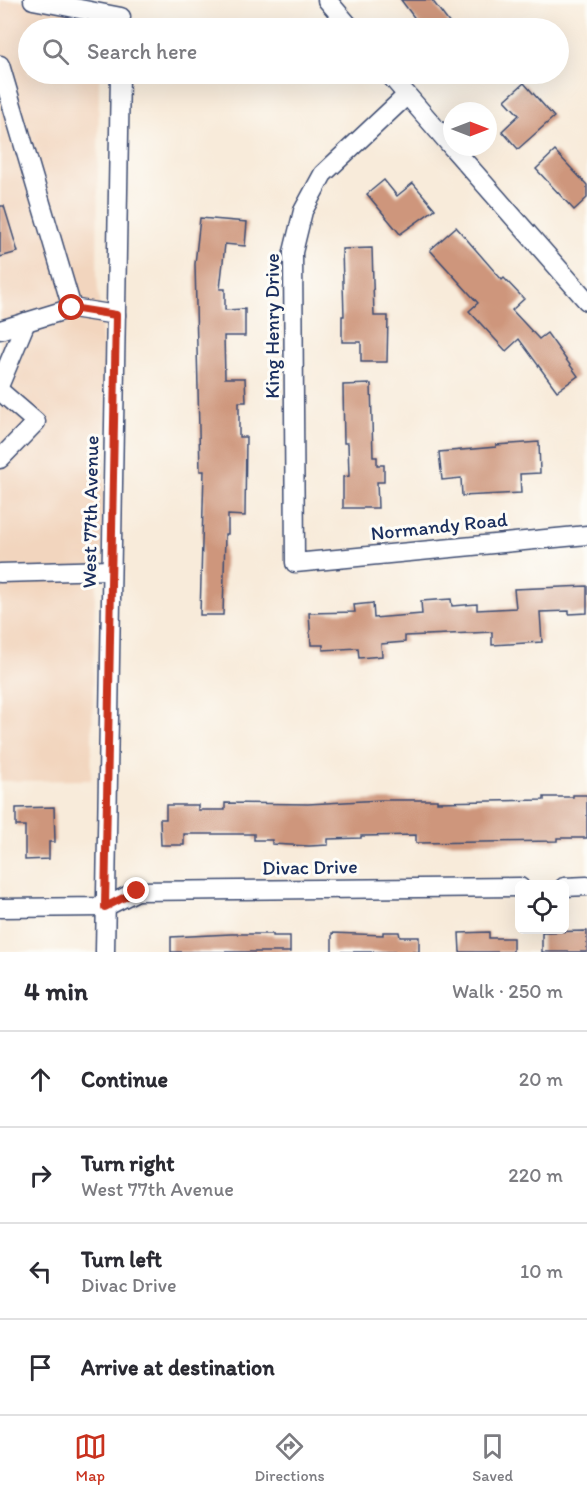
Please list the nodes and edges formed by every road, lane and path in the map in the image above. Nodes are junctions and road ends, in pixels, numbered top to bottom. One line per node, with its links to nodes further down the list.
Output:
1 (33, 0): 3 (street)
2 (327, 0): 4 (street)
3 (121, 15)
4 (342, 18)
5 (0, 65): 12 (street)
6 (120, 84): 13 (street, West 77th Avenue)
7 (398, 84): 8 (street)
8 (407, 95): 9 (street); 20 (street, King Henry Drive)
9 (443, 137)
10 (460, 156): 11 (street)
11 (587, 301)
12 (72, 308): 13 (street); 14 (street)
13 (116, 315): 21 (street, West 77th Avenue)
14 (26, 322): 15 (street); 16 (street)
15 (0, 330)
16 (0, 384)
17 (0, 391): 18 (street)
18 (0, 459)
19 (587, 534): 20 (street, Normandy Road)
20 (295, 563)
21 (111, 570): 22 (street); 26 (street, West 77th Avenue)
22 (0, 573)
23 (587, 886): 25 (street)
24 (515, 887): 26 (street, Divac Drive)
25 (569, 887)
26 (105, 907): 27 (street); 28 (street, West 77th Avenue)
27 (0, 908)
28 (105, 952)

